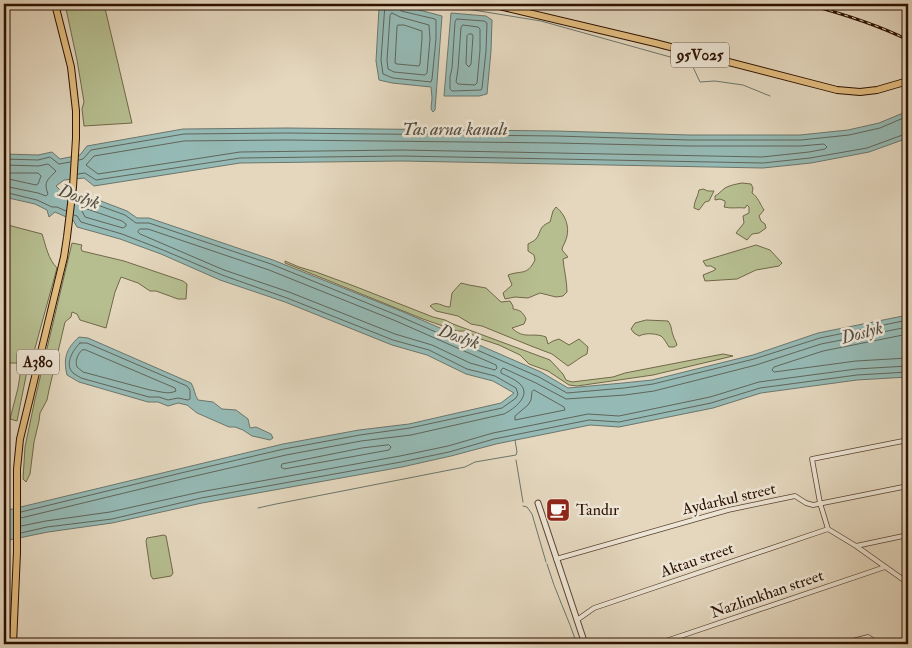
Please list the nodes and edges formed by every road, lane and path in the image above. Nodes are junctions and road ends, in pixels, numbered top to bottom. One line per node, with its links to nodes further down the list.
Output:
1 (55, 4): 15 (main road, A380)
2 (491, 4): 3 (main road, 95V025)
3 (908, 81)
4 (908, 440): 7 (street)
5 (908, 486): 7 (street, Aydarkul street)
6 (538, 503): 11 (street)
7 (820, 504): 8 (street); 11 (street, Aydarkul street)
8 (828, 529): 10 (street); 14 (street, Aktau street)
9 (908, 536): 10 (street)
10 (856, 546): 12 (street)
11 (556, 559): 14 (street)
12 (885, 567): 13 (street); 17 (street, Nazlimkhan street)
13 (908, 583)
14 (577, 620): 16 (street)
15 (13, 644)
16 (585, 644)
17 (657, 644)
18 (841, 644): 19 (street)
19 (879, 644)

